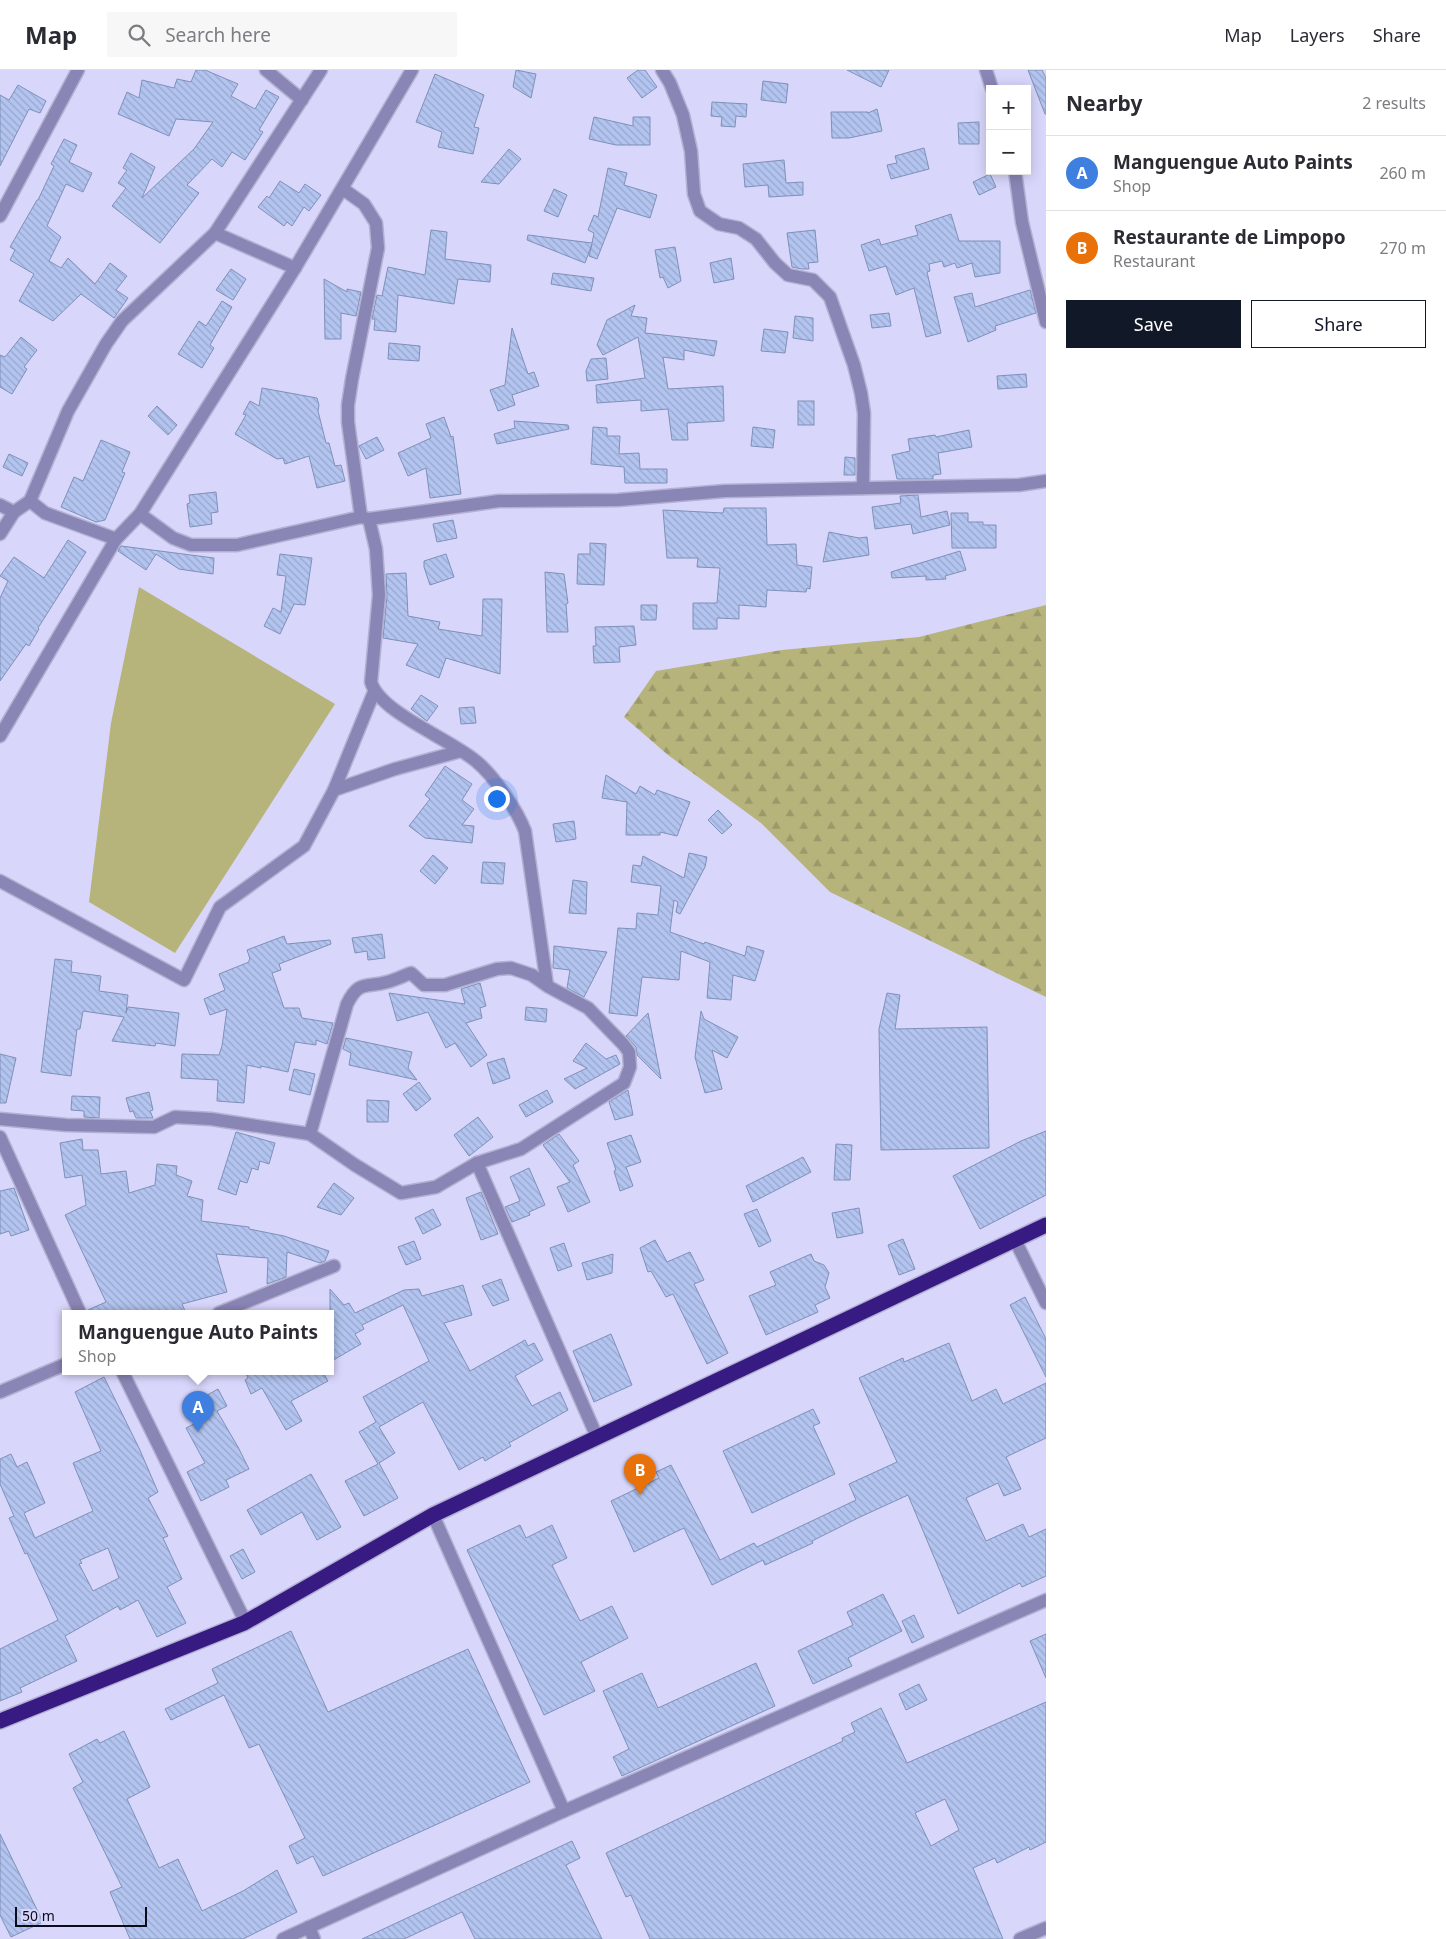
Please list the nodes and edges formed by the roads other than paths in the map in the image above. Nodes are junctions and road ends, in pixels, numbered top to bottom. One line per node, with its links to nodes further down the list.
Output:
1 (78, 70): 11 (street)
2 (266, 70): 8 (street)
3 (321, 70): 8 (street)
4 (412, 70): 10 (street)
5 (662, 70): 16 (street)
6 (986, 70): 7 (street)
7 (991, 85)
8 (302, 100): 12 (street)
9 (1016, 175): 14 (street)
10 (343, 189): 13 (street); 21 (street)
11 (0, 216)
12 (215, 233): 13 (street); 17 (street)
13 (295, 268): 20 (street)
14 (1046, 322)
15 (1046, 480): 16 (street)
16 (863, 488): 21 (street)
17 (30, 501): 19 (street); 23 (street)
18 (0, 506): 19 (street)
19 (14, 512): 22 (street)
20 (140, 514): 21 (street); 23 (street)
21 (365, 518): 24 (street)
22 (0, 534)
23 (116, 539): 25 (street)
24 (374, 692): 26 (street); 27 (street)
25 (0, 736)
26 (461, 751): 27 (street); 29 (street)
27 (334, 790): 28 (street)
28 (0, 880)
29 (547, 985): 31 (street); 33 (street)
30 (0, 1119): 31 (street)
31 (310, 1134): 33 (street)
32 (0, 1137): 38 (street)
33 (477, 1163): 43 (street)
34 (1046, 1225): 35 (highway)
35 (1015, 1240): 37 (street); 43 (highway)
36 (334, 1266): 39 (street)
37 (1046, 1303)
38 (79, 1310)
39 (226, 1310)
40 (62, 1366): 42 (street)
41 (124, 1375): 46 (street)
42 (0, 1392)
43 (597, 1437): 44 (highway)
44 (433, 1515): 46 (highway); 48 (street)
45 (1046, 1600): 48 (street)
46 (244, 1623): 47 (highway)
47 (0, 1721)
48 (564, 1811): 50 (street)
49 (1046, 1928): 52 (street)
50 (311, 1933): 51 (street)
51 (283, 1939)
52 (1020, 1939)

